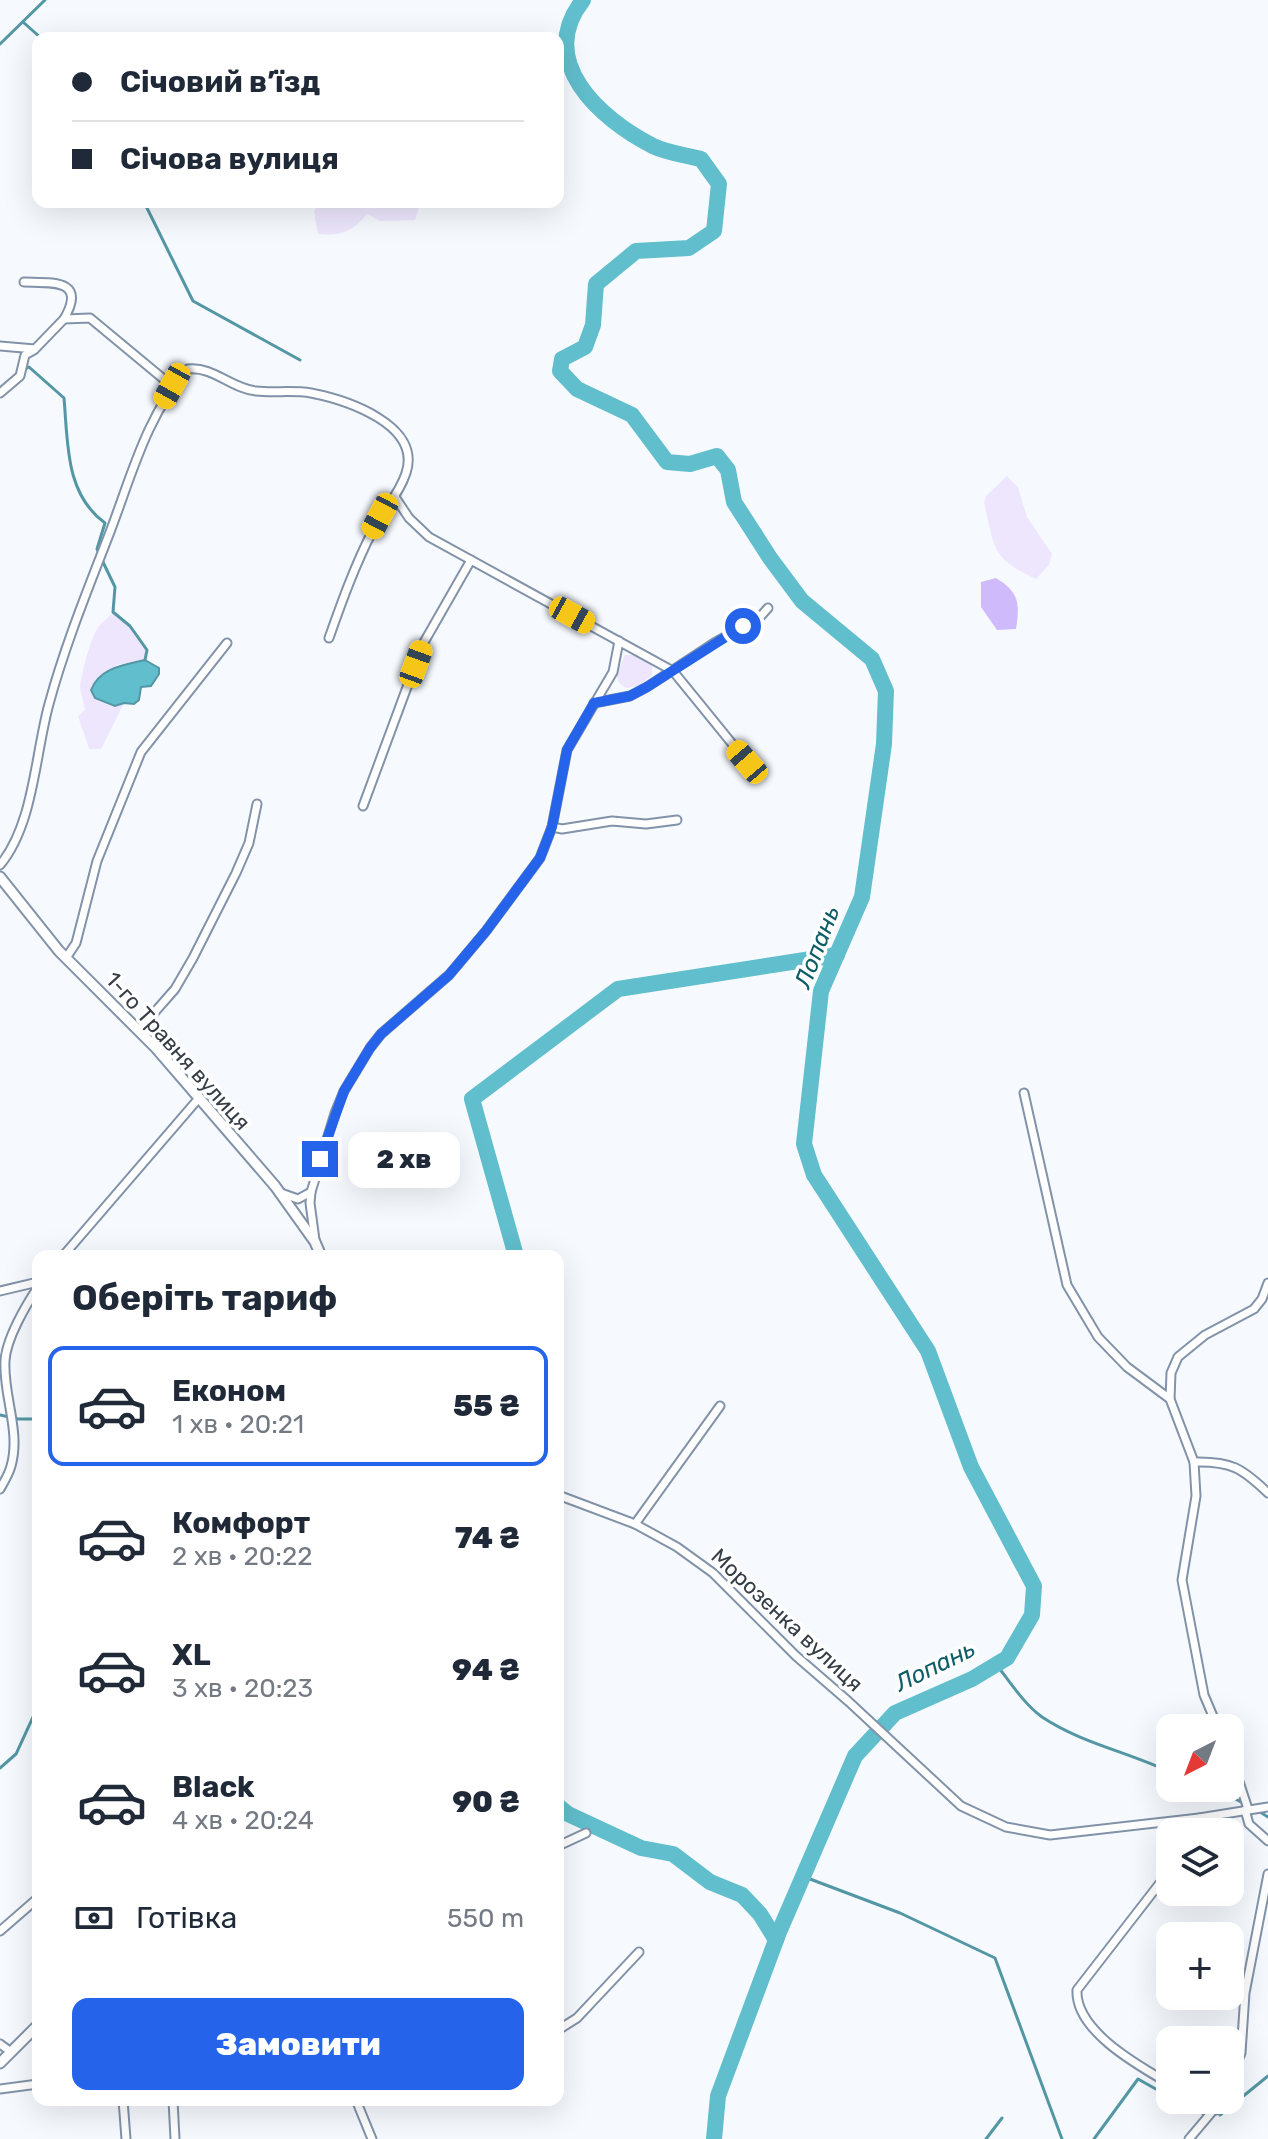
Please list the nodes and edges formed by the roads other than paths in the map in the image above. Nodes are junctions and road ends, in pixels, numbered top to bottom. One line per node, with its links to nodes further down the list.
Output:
1 (24, 282): 2 (street)
2 (64, 319): 4 (street); 5 (street)
3 (0, 346): 4 (street)
4 (35, 349): 6 (street)
5 (172, 386): 7 (street); 20 (street)
6 (0, 393)
7 (395, 497): 8 (street); 10 (street)
8 (471, 560): 11 (street); 17 (street)
9 (768, 608): 13 (street)
10 (329, 638)
11 (619, 641): 13 (street); 14 (street)
12 (227, 643): 22 (street)
13 (673, 671): 14 (street); 15 (street)
14 (594, 703): 19 (street)
15 (747, 762)
16 (257, 804): 23 (street)
17 (363, 806)
18 (677, 820): 19 (street)
19 (552, 827): 27 (street)
20 (0, 865)
21 (0, 877): 22 (street, 1-го Травня вулиця)
22 (66, 958): 23 (street, 1-го Травня вулиця)
23 (139, 1030): 25 (street, 1-го Травня вулиця)
24 (1024, 1093): 35 (street)
25 (199, 1098): 26 (street, 1-го Травня вулиця); 29 (street)
26 (278, 1191): 27 (street); 28 (street, 1-го Травня вулиця)
27 (311, 1192): 28 (street)
28 (315, 1242): 30 (street, 1-го Травня вулиця)
29 (68, 1250)
30 (318, 1250)
31 (1268, 1283): 35 (street)
32 (32, 1286): 33 (street)
33 (0, 1291)
34 (32, 1296): 38 (street)
35 (1170, 1399): 37 (street)
36 (720, 1406): 41 (street)
37 (1194, 1462): 39 (street); 42 (street)
38 (0, 1489)
39 (1268, 1493)
40 (564, 1497): 41 (street, Морозенка вулиця)
41 (635, 1524): 47 (street, Морозенка вулиця)
42 (1212, 1714)
43 (1244, 1802): 45 (street)
44 (1268, 1807): 45 (street, Морозенка вулиця)
45 (1246, 1810): 46 (street, Морозенка вулиця); 49 (street)
46 (1199, 1818)
47 (1156, 1823)
48 (586, 1833): 50 (street)
49 (1268, 1841)
50 (564, 1843)
51 (1268, 1874): 57 (street)
52 (1156, 1888): 62 (street)
53 (32, 1903): 54 (street)
54 (0, 1931)
55 (639, 1952): 56 (street)
56 (564, 2026)
57 (1243, 2026)
58 (32, 2031): 60 (street)
59 (0, 2044): 60 (street)
60 (11, 2052): 61 (street)
61 (0, 2063)
62 (1156, 2076)
63 (32, 2085): 64 (street)
64 (0, 2089)
65 (123, 2106): 69 (street)
66 (173, 2106): 70 (street)
67 (358, 2106): 71 (street)
68 (1212, 2114): 72 (street)
69 (126, 2139)
70 (175, 2139)
71 (372, 2139)
72 (1189, 2139)

